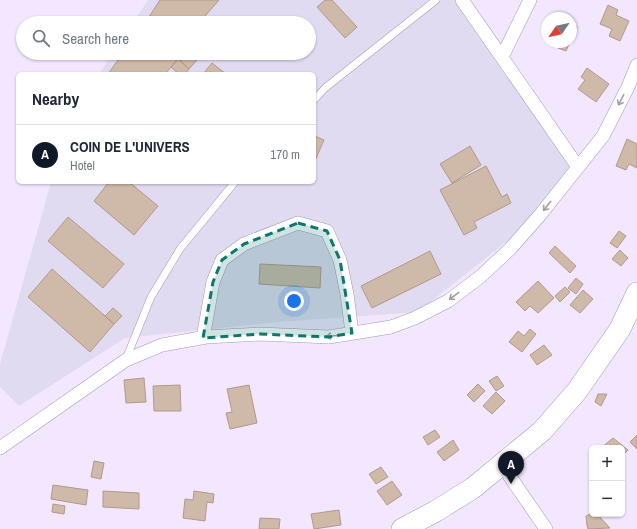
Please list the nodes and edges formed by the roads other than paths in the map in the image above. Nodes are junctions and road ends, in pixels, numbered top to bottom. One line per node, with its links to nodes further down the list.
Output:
1 (436, 0): 6 (lane)
2 (462, 0): 4 (street)
3 (530, 0): 4 (street)
4 (502, 57): 7 (street)
5 (637, 65): 7 (street, one-way to 7)
6 (316, 98)
7 (578, 166): 10 (street, one-way to 10)
8 (233, 184): 12 (lane)
9 (637, 293): 14 (main road)
10 (352, 333): 11 (street, one-way to 11); 11 (street)
11 (202, 338): 12 (street)
12 (126, 360): 13 (street)
13 (0, 448)
14 (502, 466): 15 (main road); 16 (street)
15 (402, 529)
16 (546, 529)

